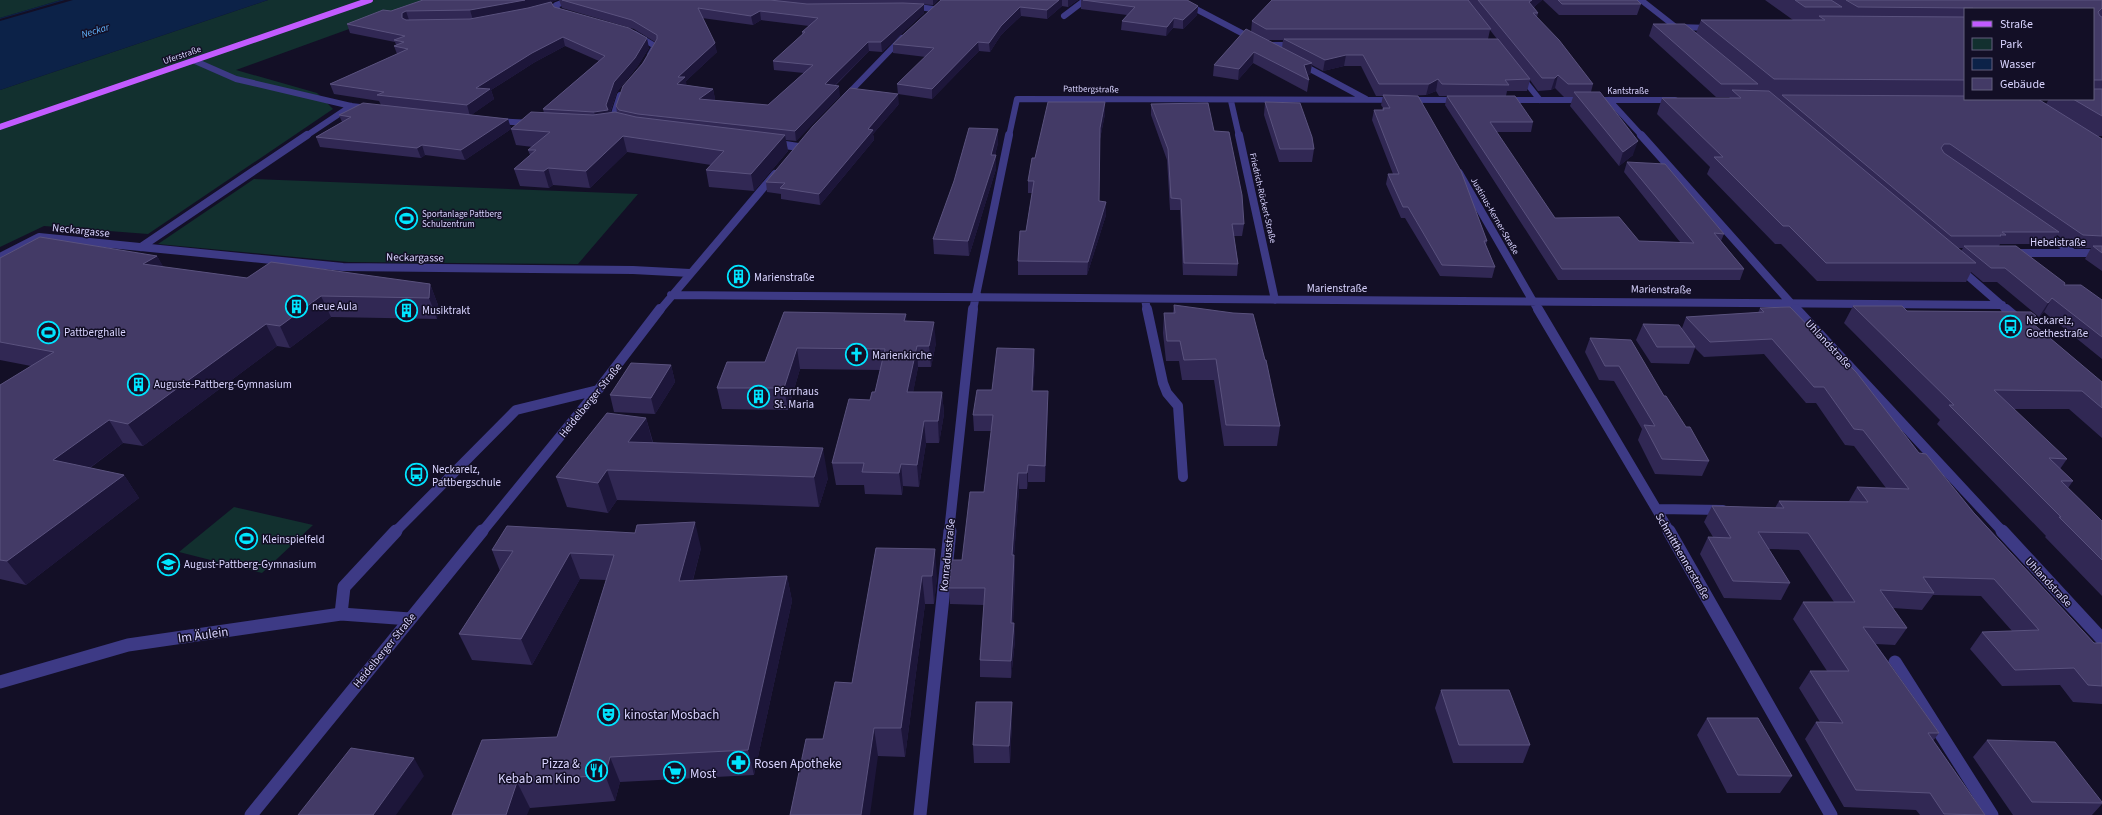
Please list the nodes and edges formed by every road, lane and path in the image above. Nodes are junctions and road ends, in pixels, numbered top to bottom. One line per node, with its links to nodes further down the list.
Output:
1 (370, 0): 38 (main road, Uferstraße)
2 (570, 0): 9 (street)
3 (1085, 0): 10 (street)
4 (1179, 0): 16 (street)
5 (1641, 0): 11 (street)
6 (360, 4): 20 (street)
7 (904, 6): 8 (street)
8 (933, 9)
9 (573, 16)
10 (1064, 16)
11 (1677, 28): 12 (street); 15 (street)
12 (1716, 28)
13 (626, 31): 21 (street)
14 (905, 35): 25 (street)
15 (1688, 37)
16 (1264, 45): 17 (street); 18 (street)
17 (1304, 45)
18 (1278, 52)
19 (1292, 60): 26 (street)
20 (195, 61): 23 (street); 33 (street)
21 (644, 64)
22 (1516, 70): 29 (street)
23 (147, 77)
24 (626, 88): 37 (street)
25 (842, 100)
26 (1367, 100): 27 (street); 32 (street, Pattbergstraße)
27 (1464, 100)
28 (1494, 100): 29 (street, Kantstraße)
29 (1540, 100): 30 (street, Kantstraße)
30 (1609, 100): 31 (street, Kantstraße); 56 (street, Uhlandstraße)
31 (1684, 100)
32 (1230, 101): 52 (street, Pattbergstraße); 54 (street, Friedrich-Rückert-Straße)
33 (351, 106): 34 (street); 44 (street)
34 (375, 108)
35 (489, 121): 36 (street)
36 (543, 124)
37 (619, 125)
38 (0, 127)
39 (762, 142): 40 (street)
40 (799, 147)
41 (1453, 162): 55 (street, Justinus-Kerner-Straße)
42 (779, 170): 50 (street, Heidelberger Straße)
43 (2034, 226): 45 (street)
44 (141, 247): 48 (street, Neckargasse); 50 (street, Neckargasse)
45 (2072, 252): 46 (street, Hebelstraße); 47 (street, Hebelstraße)
46 (2102, 252)
47 (2003, 253)
48 (0, 257)
49 (1955, 264): 57 (street)
50 (690, 273): 51 (street, Heidelberger Straße)
51 (671, 295): 52 (street, Marienstraße); 59 (street, Heidelberger Straße)
52 (974, 296): 53 (street, Marienstraße); 69 (street, Konradusstraße)
53 (1145, 299): 54 (street, Marienstraße); 60 (street)
54 (1275, 300): 55 (street, Marienstraße)
55 (1531, 300): 56 (street, Marienstraße); 61 (street, Schmitthennerstraße)
56 (1790, 302): 57 (street, Marienstraße); 65 (street, Uhlandstraße)
57 (2002, 305): 58 (street)
58 (2025, 325)
59 (598, 390): 63 (street); 64 (street, Heidelberger Straße)
60 (1183, 477)
61 (1657, 509): 62 (street); 70 (street, Schmitthennerstraße)
62 (1735, 510)
63 (341, 614): 64 (street, Im Äulein); 67 (street, Im Äulein)
64 (410, 619): 68 (street, Heidelberger Straße)
65 (2102, 639)
66 (1895, 662): 71 (street)
67 (0, 682)
68 (251, 815)
69 (920, 815)
70 (1831, 815)
71 (1992, 815)

